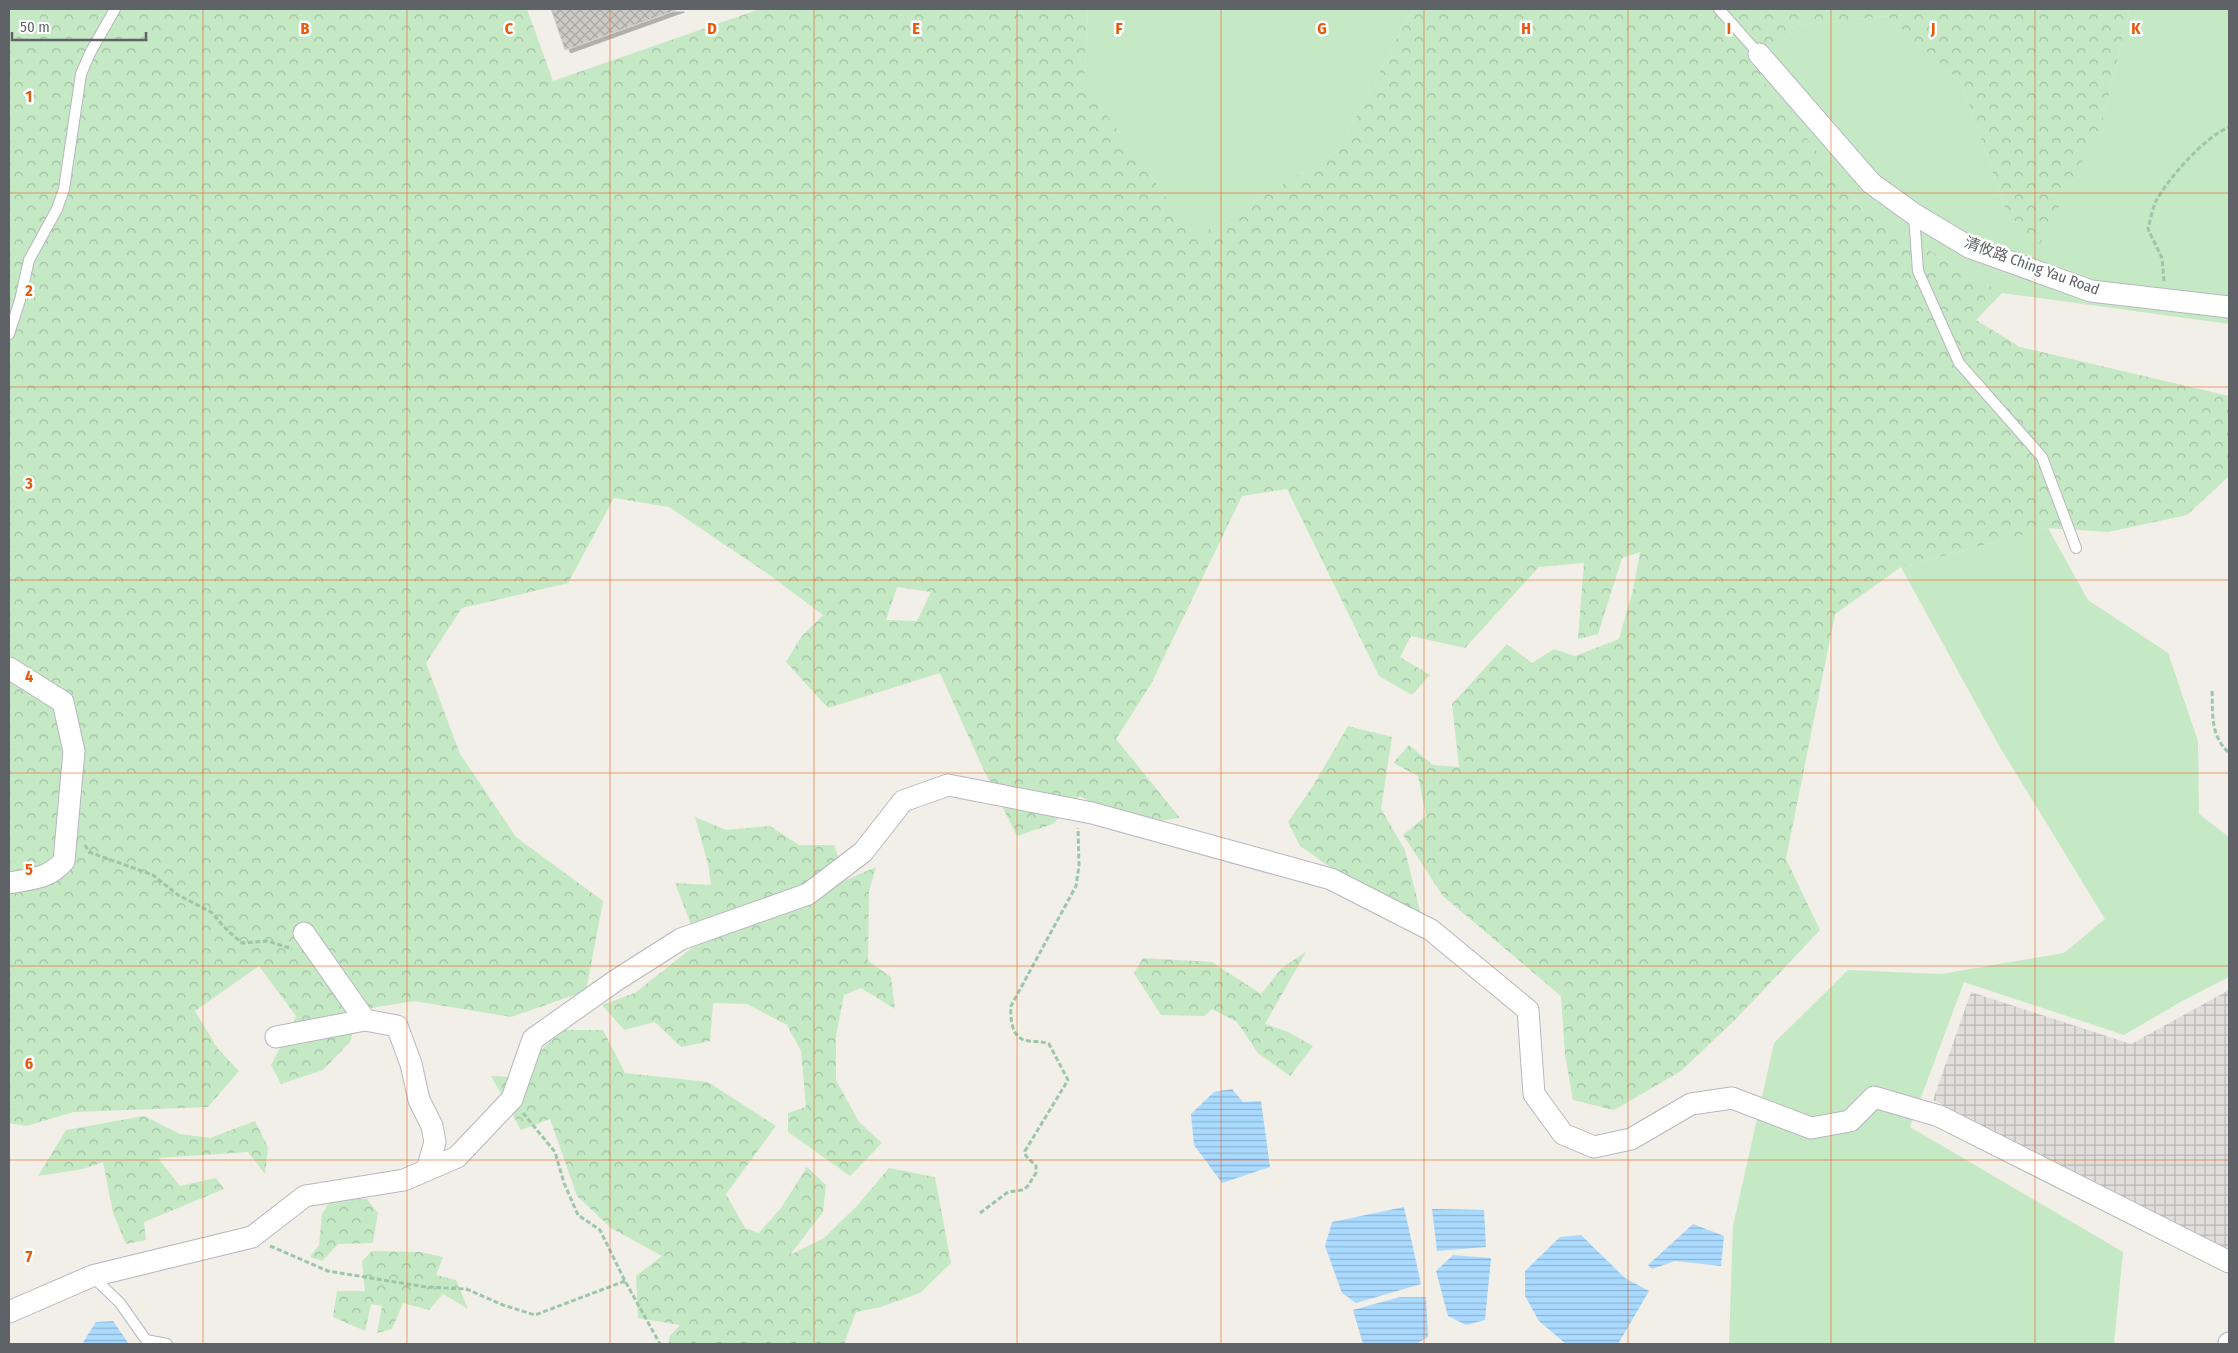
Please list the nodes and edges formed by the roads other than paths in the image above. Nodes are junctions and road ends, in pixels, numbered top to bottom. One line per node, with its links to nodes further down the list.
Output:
1 (115, 9): 6 (lane)
2 (1719, 9): 3 (lane)
3 (1759, 54): 4 (street, 清攸路 Ching Yau Road)
4 (1914, 214): 5 (street, 清攸路 Ching Yau Road); 7 (lane)
5 (2229, 307)
6 (9, 334)
7 (2076, 548)
8 (9, 668): 9 (street)
9 (9, 883)
10 (304, 933): 11 (street)
11 (365, 1020): 12 (street); 13 (street)
12 (276, 1037)
13 (426, 1170): 14 (street); 15 (street)
14 (2229, 1262)
15 (92, 1276): 16 (street); 17 (lane)
16 (9, 1312)
17 (167, 1344)

